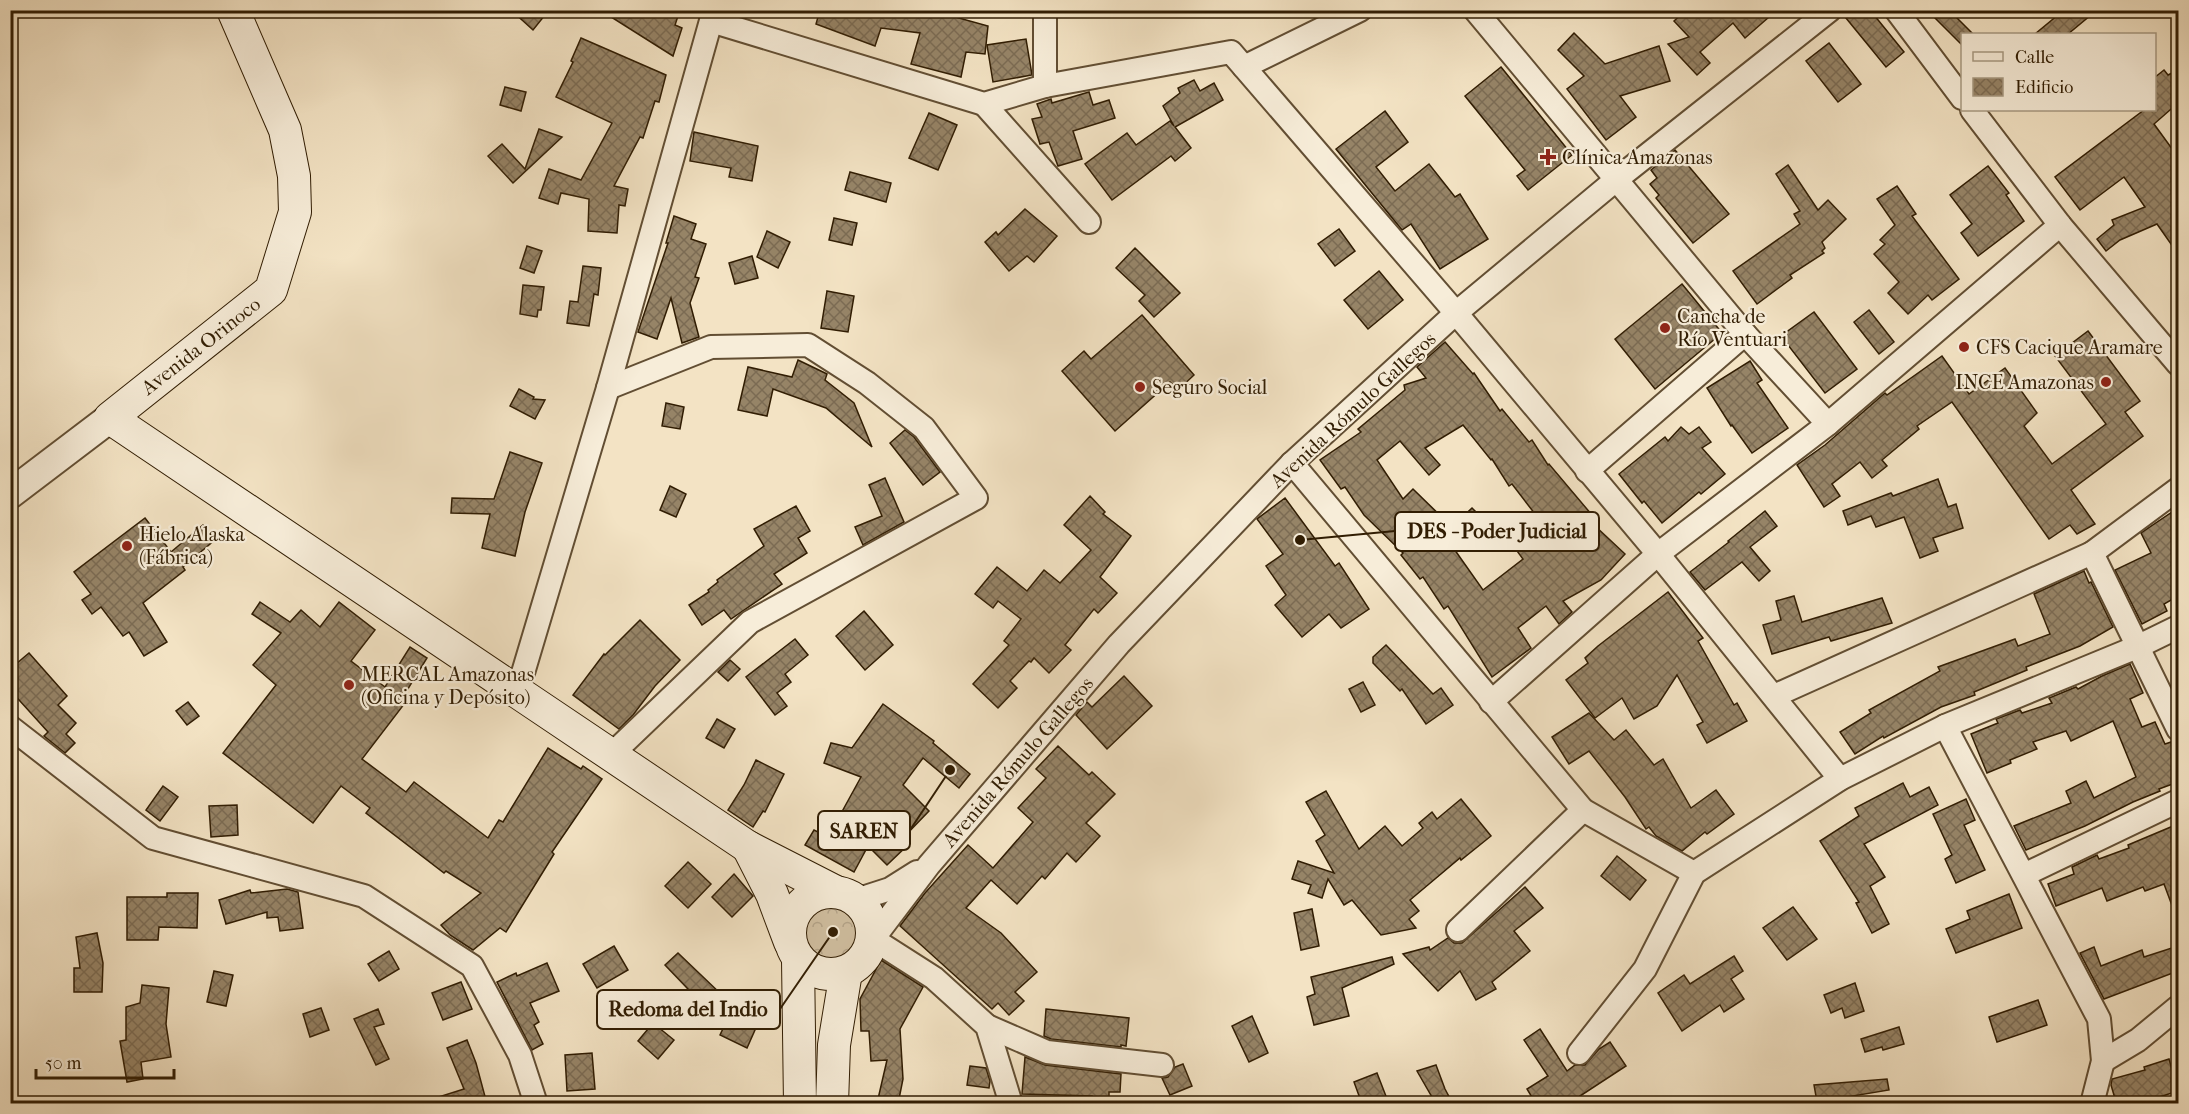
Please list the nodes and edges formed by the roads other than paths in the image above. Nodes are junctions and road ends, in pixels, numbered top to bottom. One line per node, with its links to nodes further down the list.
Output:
1 (233, 10): 20 (main road, Avenida Orinoco)
2 (1045, 10): 9 (street)
3 (1360, 10): 8 (street)
4 (1475, 10): 13 (street)
5 (1830, 10): 13 (street, Avenida Rómulo Gallegos)
6 (1896, 10): 10 (street)
7 (713, 16): 11 (street); 19 (street)
8 (1244, 67): 9 (street); 16 (street)
9 (1046, 86): 11 (street)
10 (1961, 97)
11 (984, 104): 14 (street)
12 (1973, 111): 15 (street)
13 (1617, 179): 16 (street, Avenida Rómulo Gallegos); 17 (street)
14 (1089, 222)
15 (2060, 225): 18 (street); 21 (street)
16 (1456, 313): 22 (street, Avenida Rómulo Gallegos); 23 (street)
17 (1745, 334): 21 (street); 23 (street)
18 (2178, 364)
19 (608, 388): 30 (street); 36 (street)
20 (110, 418): 25 (street, Avenida Orinoco); 30 (main road)
21 (1828, 424): 27 (street)
22 (1292, 463): 32 (street); 41 (street, Avenida Rómulo Gallegos)
23 (1587, 471): 27 (street)
24 (2178, 489): 26 (street)
25 (10, 494)
26 (2092, 553): 29 (street); 31 (street)
27 (1658, 554): 31 (street); 32 (street)
28 (2178, 627): 29 (street)
29 (2136, 647): 33 (street); 35 (street)
30 (517, 693): 36 (main road)
31 (1774, 696): 37 (street)
32 (1491, 702): 39 (street)
33 (1946, 726): 37 (street); 43 (street)
34 (10, 727): 54 (street)
35 (2178, 729)
36 (611, 755): 40 (main road)
37 (1840, 779): 42 (street)
38 (2178, 801): 43 (street)
39 (1582, 810): 42 (street); 45 (street)
40 (748, 847): 44 (main road); 47 (main road)
41 (929, 865): 44 (street, Avenida Rómulo Gallegos); 46 (street, Avenida Rómulo Gallegos)
42 (1694, 873): 51 (street)
43 (2024, 875): 52 (street)
44 (845, 896): 46 (main road); 47 (main road)
45 (1458, 930)
46 (873, 939): 48 (main road); 50 (street)
47 (795, 953): 48 (main road); 55 (main road)
48 (846, 972): 56 (main road)
49 (2178, 1007): 52 (street)
50 (987, 1026): 53 (street); 57 (street)
51 (1579, 1053)
52 (2103, 1061): 58 (street)
53 (1162, 1065)
54 (536, 1104)
55 (800, 1104)
56 (832, 1104)
57 (1011, 1104)
58 (2092, 1104)

